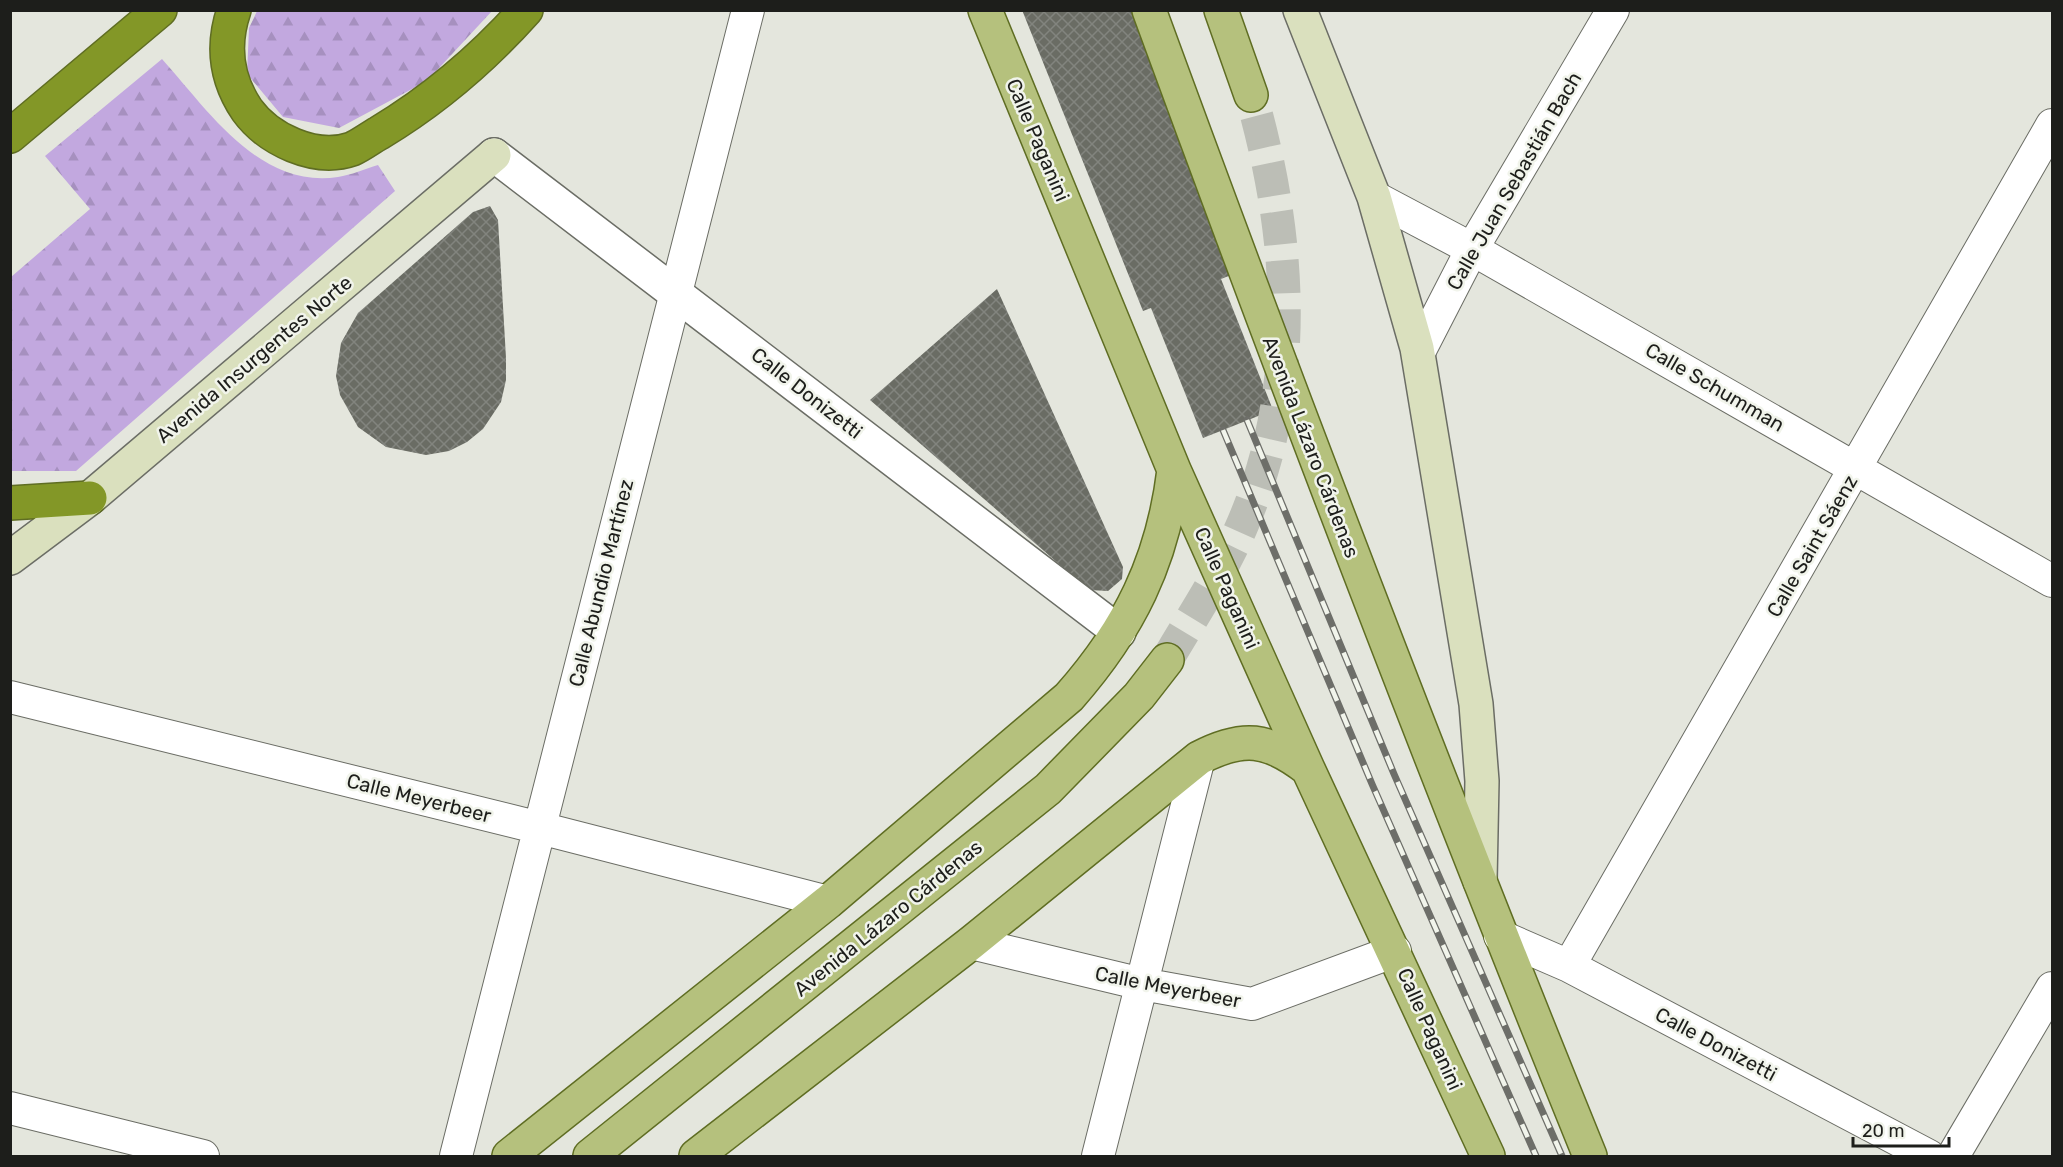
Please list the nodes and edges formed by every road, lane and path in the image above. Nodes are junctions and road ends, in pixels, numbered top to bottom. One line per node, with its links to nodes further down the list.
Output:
1 (160, 10): 12 (highway)
2 (234, 10): 3 (highway)
3 (526, 10)
4 (748, 10): 16 (street, Calle Abundio Martínez)
5 (985, 10): 19 (main road, Calle Paganini)
6 (1149, 10): 30 (main road, Avenida Lázaro Cárdenas)
7 (1221, 10): 10 (main road)
8 (1300, 10): 14 (main road)
9 (1613, 10): 15 (street, Calle Juan Sebastián Bach)
10 (1251, 95)
11 (2052, 125): 18 (street, Calle Saint Sáenz)
12 (10, 136)
13 (494, 155): 16 (street, Calle Donizetti); 20 (main road, Avenida Insurgentes Norte)
14 (1374, 197): 15 (street, Calle Schumman); 17 (main road)
15 (1472, 249): 17 (street, Calle Juan Sebastián Bach); 18 (street, Calle Schumman)
16 (675, 291): 24 (street, Calle Donizetti); 29 (street, Calle Abundio Martínez)
17 (1418, 354): 30 (main road)
18 (1857, 467): 23 (street, Calle Schumman); 35 (street, Calle Saint Sáenz)
19 (1174, 470): 24 (main road); 28 (main road, Calle Paganini)
20 (90, 498): 21 (highway); 22 (main road, Avenida Insurgentes Norte)
21 (10, 503)
22 (10, 558)
23 (2052, 581)
24 (1119, 632): 31 (main road)
25 (1167, 660): 42 (main road, Avenida Lázaro Cárdenas)
26 (10, 697): 29 (street, Calle Meyerbeer)
27 (1199, 758): 28 (main road); 33 (main road); 36 (street)
28 (1308, 769): 34 (main road, Calle Paganini)
29 (540, 828): 31 (street, Calle Meyerbeer); 40 (street, Calle Abundio Martínez)
30 (1480, 881): 32 (main road)
31 (828, 902): 41 (main road)
32 (1500, 936): 35 (street, Calle Donizetti); 46 (main road)
33 (971, 943): 36 (street, Calle Meyerbeer); 43 (main road)
34 (1395, 951): 36 (street, Calle Meyerbeer); 45 (main road, Calle Paganini)
35 (1569, 966): 47 (street, Calle Donizetti)
36 (1142, 984): 44 (street)
37 (2052, 988): 48 (street)
38 (10, 1108): 39 (street)
39 (203, 1156)
40 (456, 1156)
41 (509, 1156)
42 (590, 1156)
43 (696, 1156)
44 (1098, 1156)
45 (1488, 1156)
46 (1590, 1156)
47 (1929, 1156)
48 (1953, 1156)

